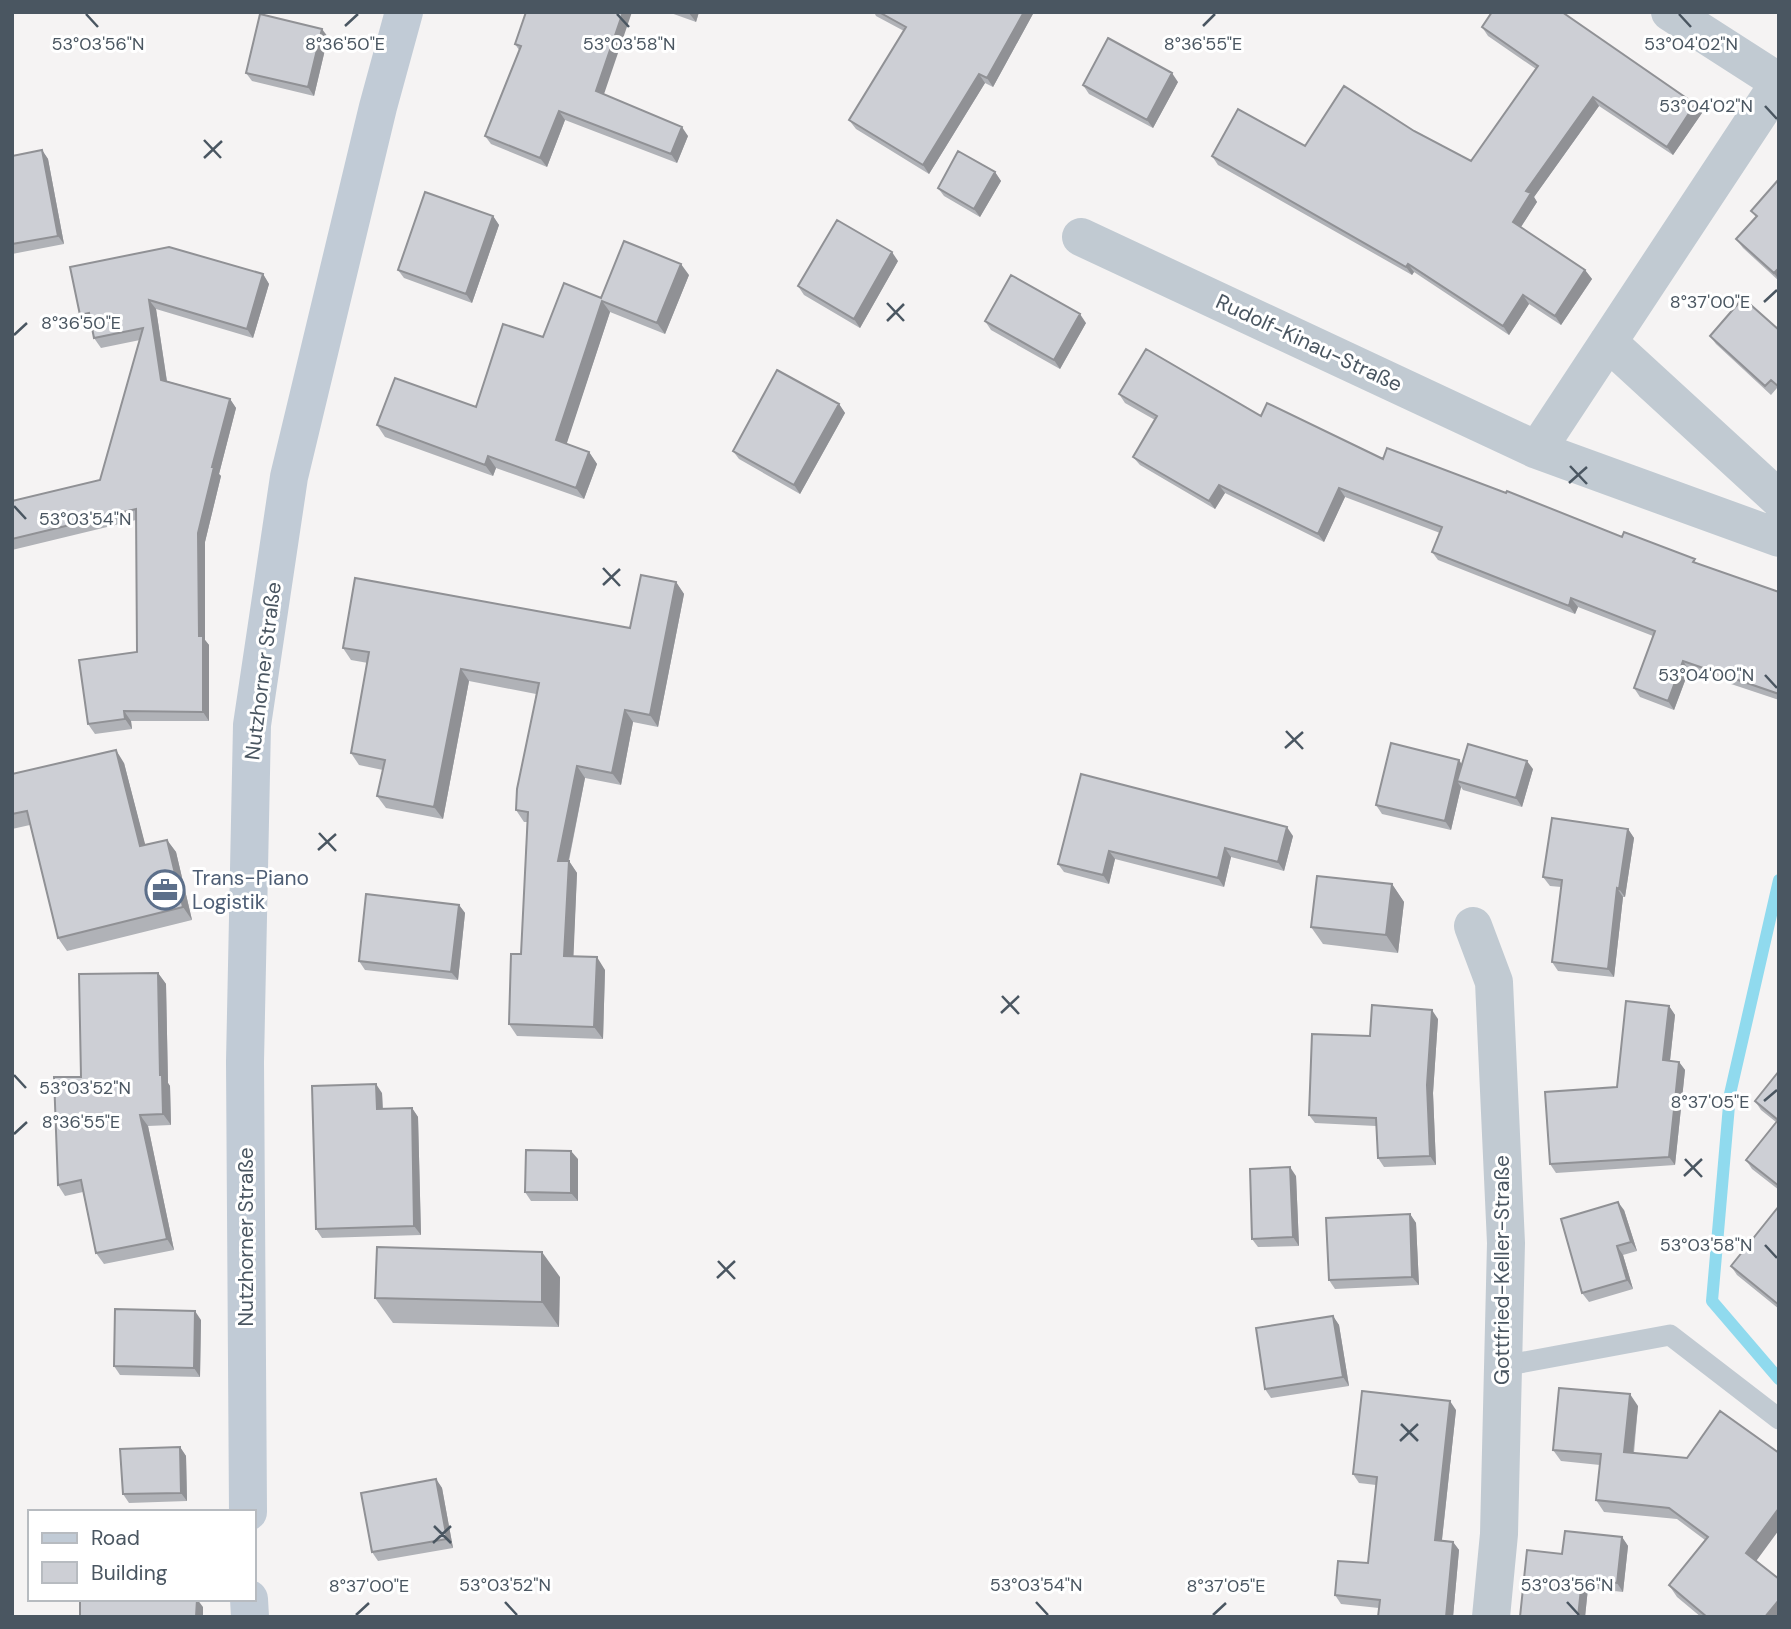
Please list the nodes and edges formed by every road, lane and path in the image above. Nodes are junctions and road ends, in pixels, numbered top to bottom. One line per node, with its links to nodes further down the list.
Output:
1 (404, 12): 12 (main road, Nutzhorner Straße)
2 (1670, 12): 3 (street)
3 (1779, 83): 5 (street)
4 (1081, 237): 6 (street, Rudolf-Kinau-Straße)
5 (1608, 342): 6 (street); 7 (street)
6 (1536, 450): 8 (street, Rudolf-Kinau-Straße)
7 (1779, 499)
8 (1779, 538)
9 (1473, 926): 10 (street, Gottfried-Keller-Straße)
10 (1503, 1366): 11 (lane); 13 (street, Gottfried-Keller-Straße)
11 (1779, 1419)
12 (248, 1510)
13 (1491, 1617)

